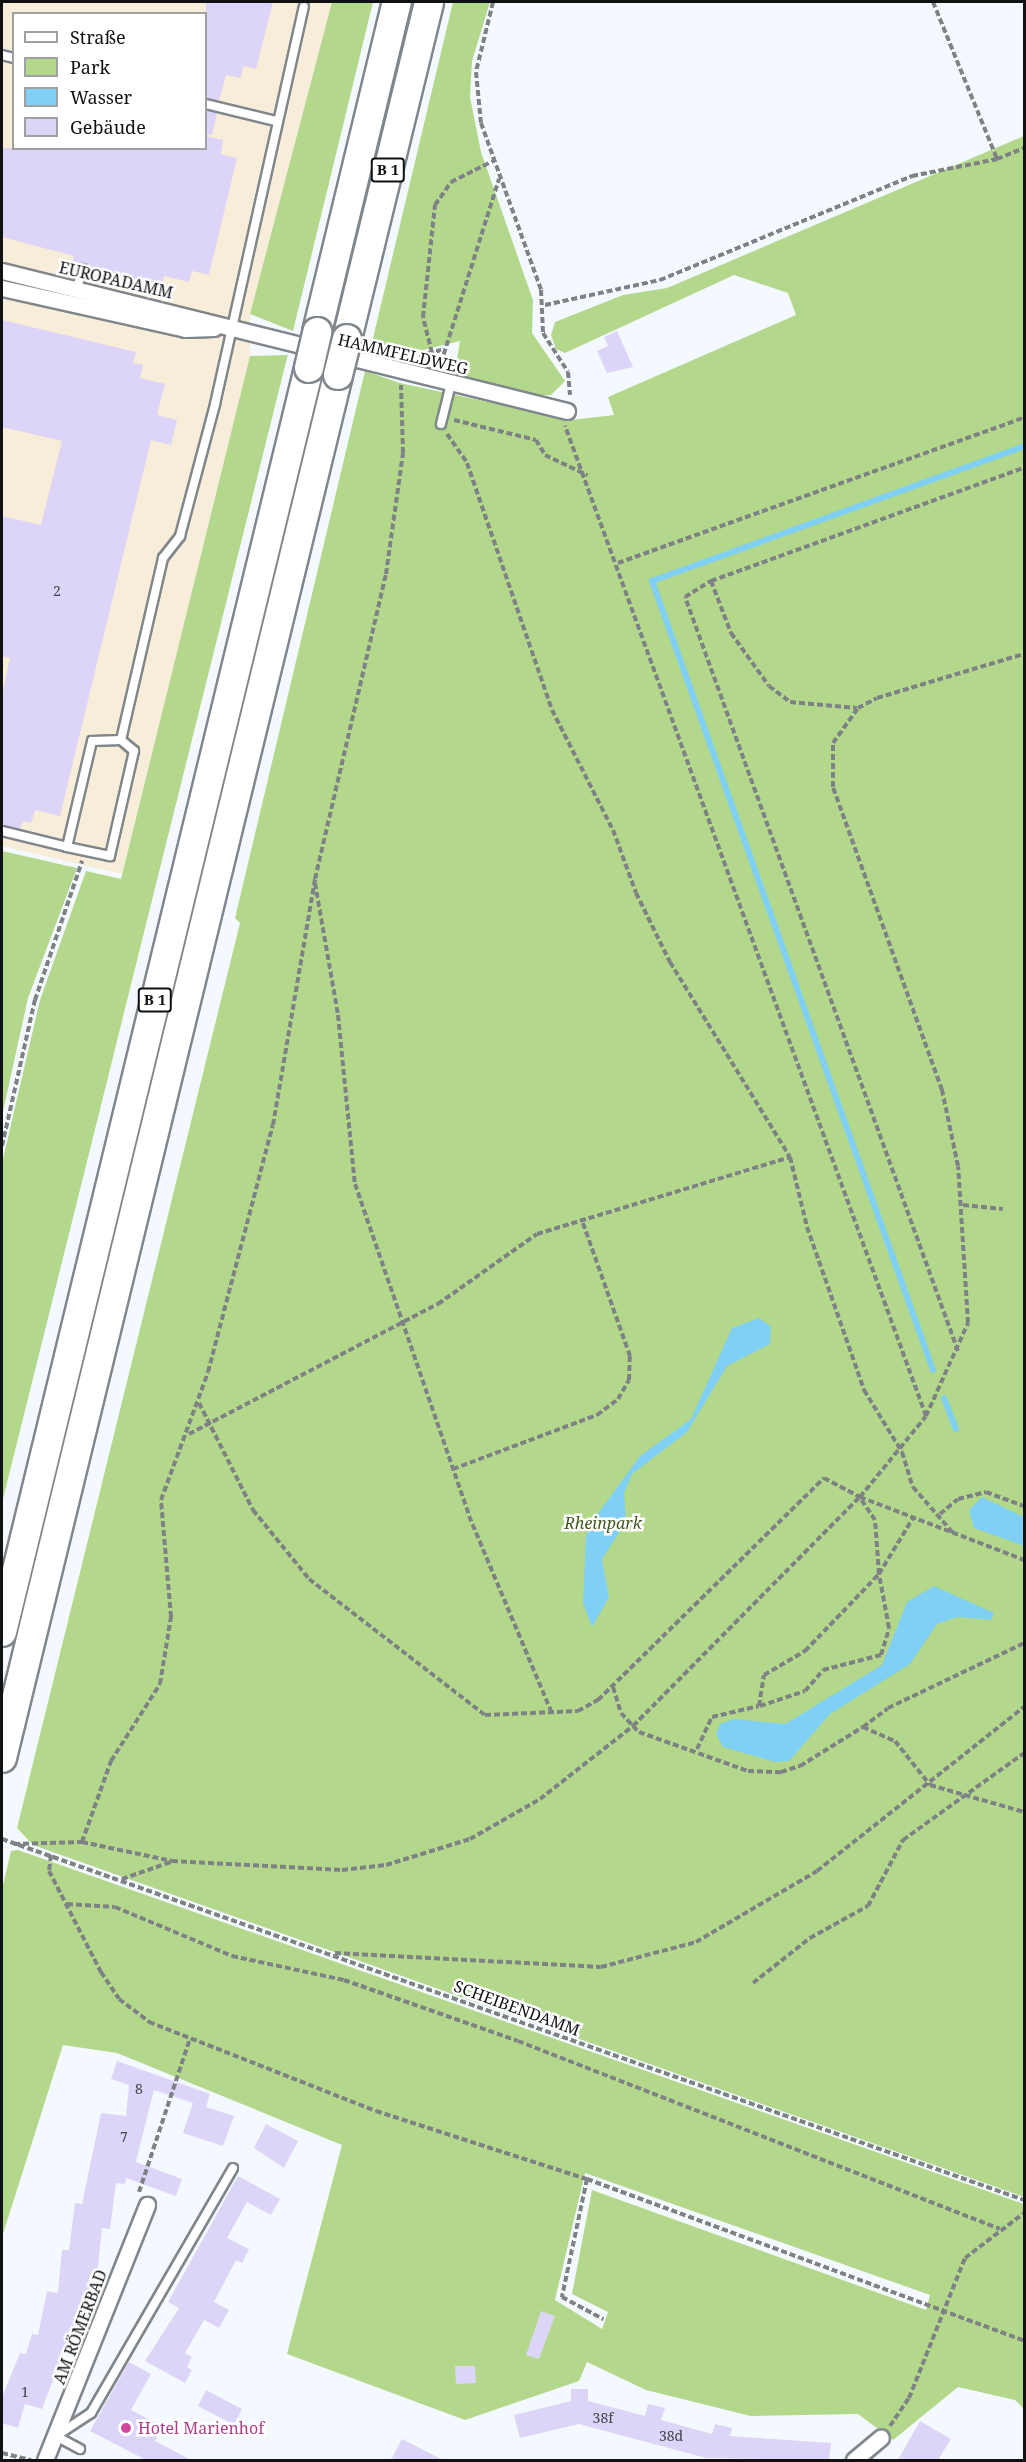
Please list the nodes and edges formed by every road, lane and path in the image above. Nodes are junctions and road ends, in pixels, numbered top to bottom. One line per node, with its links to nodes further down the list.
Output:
1 (397, 2): 55 (highway, B 1, bridge)
2 (429, 2): 65 (highway, B 1, bridge)
3 (493, 2): 10 (path)
4 (933, 2): 9 (path)
5 (304, 7): 7 (lane)
6 (207, 104): 7 (lane)
7 (276, 121): 17 (lane)
8 (1024, 148): 9 (path)
9 (997, 159): 16 (path)
10 (493, 161): 11 (path); 18 (path)
11 (499, 178): 16 (path); 20 (path)
12 (82, 269): 15 (lane)
13 (2, 271): 15 (street, EUROPADAMM)
14 (2, 288): 15 (street, EUROPADAMM)
15 (75, 296): 17 (street, EUROPADAMM)
16 (545, 305): 21 (path)
17 (226, 330): 19 (street, HAMMFELDWEG); 30 (lane)
18 (432, 353)
19 (400, 372): 20 (street, HAMMFELDWEG); 34 (path)
20 (446, 383): 21 (street, HAMMFELDWEG); 23 (lane)
21 (567, 411): 25 (path)
22 (1024, 418): 26 (path)
23 (442, 421): 25 (path); 36 (path)
24 (1024, 468): 27 (path)
25 (587, 475): 26 (path)
26 (618, 563): 43 (path)
27 (711, 581): 29 (path); 41 (path)
28 (1024, 654): 29 (path)
29 (858, 708): 37 (path)
30 (121, 740): 32 (lane); 33 (lane)
31 (2, 831): 32 (lane)
32 (66, 847): 33 (lane)
33 (85, 851): 35 (path)
34 (315, 879): 40 (path); 42 (path)
35 (2, 1146)
36 (790, 1157): 39 (path); 46 (path)
37 (963, 1205): 38 (path); 41 (path)
38 (1003, 1209)
39 (581, 1218): 40 (path); 47 (path)
40 (406, 1322): 44 (path); 47 (path)
41 (958, 1352): 43 (path)
42 (198, 1402): 44 (path); 45 (path)
43 (926, 1416): 46 (path)
44 (210, 1424): 45 (path); 60 (path)
45 (188, 1435): 70 (path)
46 (902, 1452): 48 (path); 50 (path)
47 (453, 1469): 60 (path)
48 (860, 1497): 51 (path); 54 (path); 57 (path); 61 (path)
49 (1024, 1506): 50 (path)
50 (940, 1514): 52 (path)
51 (913, 1518): 52 (path); 54 (path)
52 (953, 1533): 53 (path)
53 (1024, 1560)
54 (879, 1574): 58 (path); 58 (path)
55 (2, 1632)
56 (1024, 1643): 62 (path)
57 (612, 1687): 60 (path); 61 (path)
58 (759, 1706): 63 (path)
59 (1024, 1707): 66 (path)
60 (552, 1713)
61 (633, 1726): 63 (path); 73 (path)
62 (863, 1727): 63 (path); 66 (path)
63 (697, 1749)
64 (1024, 1753): 67 (path)
65 (2, 1758)
66 (930, 1785): 67 (path); 76 (path)
67 (967, 1796): 68 (path); 77 (path)
68 (1024, 1812)
69 (2, 1839): 71 (path, SCHEIBENDAMM)
70 (82, 1842): 71 (path); 73 (path)
71 (15, 1844): 72 (path, SCHEIBENDAMM)
72 (51, 1855): 74 (path, SCHEIBENDAMM); 75 (path)
73 (172, 1861): 74 (path)
74 (121, 1879): 76 (path, SCHEIBENDAMM)
75 (66, 1904): 78 (path); 85 (path)
76 (331, 1952): 81 (path, SCHEIBENDAMM)
77 (753, 1983)
78 (190, 2039): 80 (path); 82 (path)
79 (233, 2168): 89 (lane)
80 (587, 2179): 86 (path); 87 (path)
81 (1024, 2200)
82 (147, 2205): 89 (street, AM RÖMERBAD)
83 (1024, 2213): 84 (path)
84 (1022, 2217): 85 (path)
85 (1000, 2229): 86 (path)
86 (942, 2310): 88 (path); 90 (path)
87 (603, 2319)
88 (1024, 2341)
89 (56, 2436): 91 (lane); 94 (street, AM RÖMERBAD)
90 (881, 2437): 95 (street)
91 (80, 2448)
92 (2, 2453): 93 (path)
93 (32, 2460)
94 (45, 2460)
95 (854, 2460)

